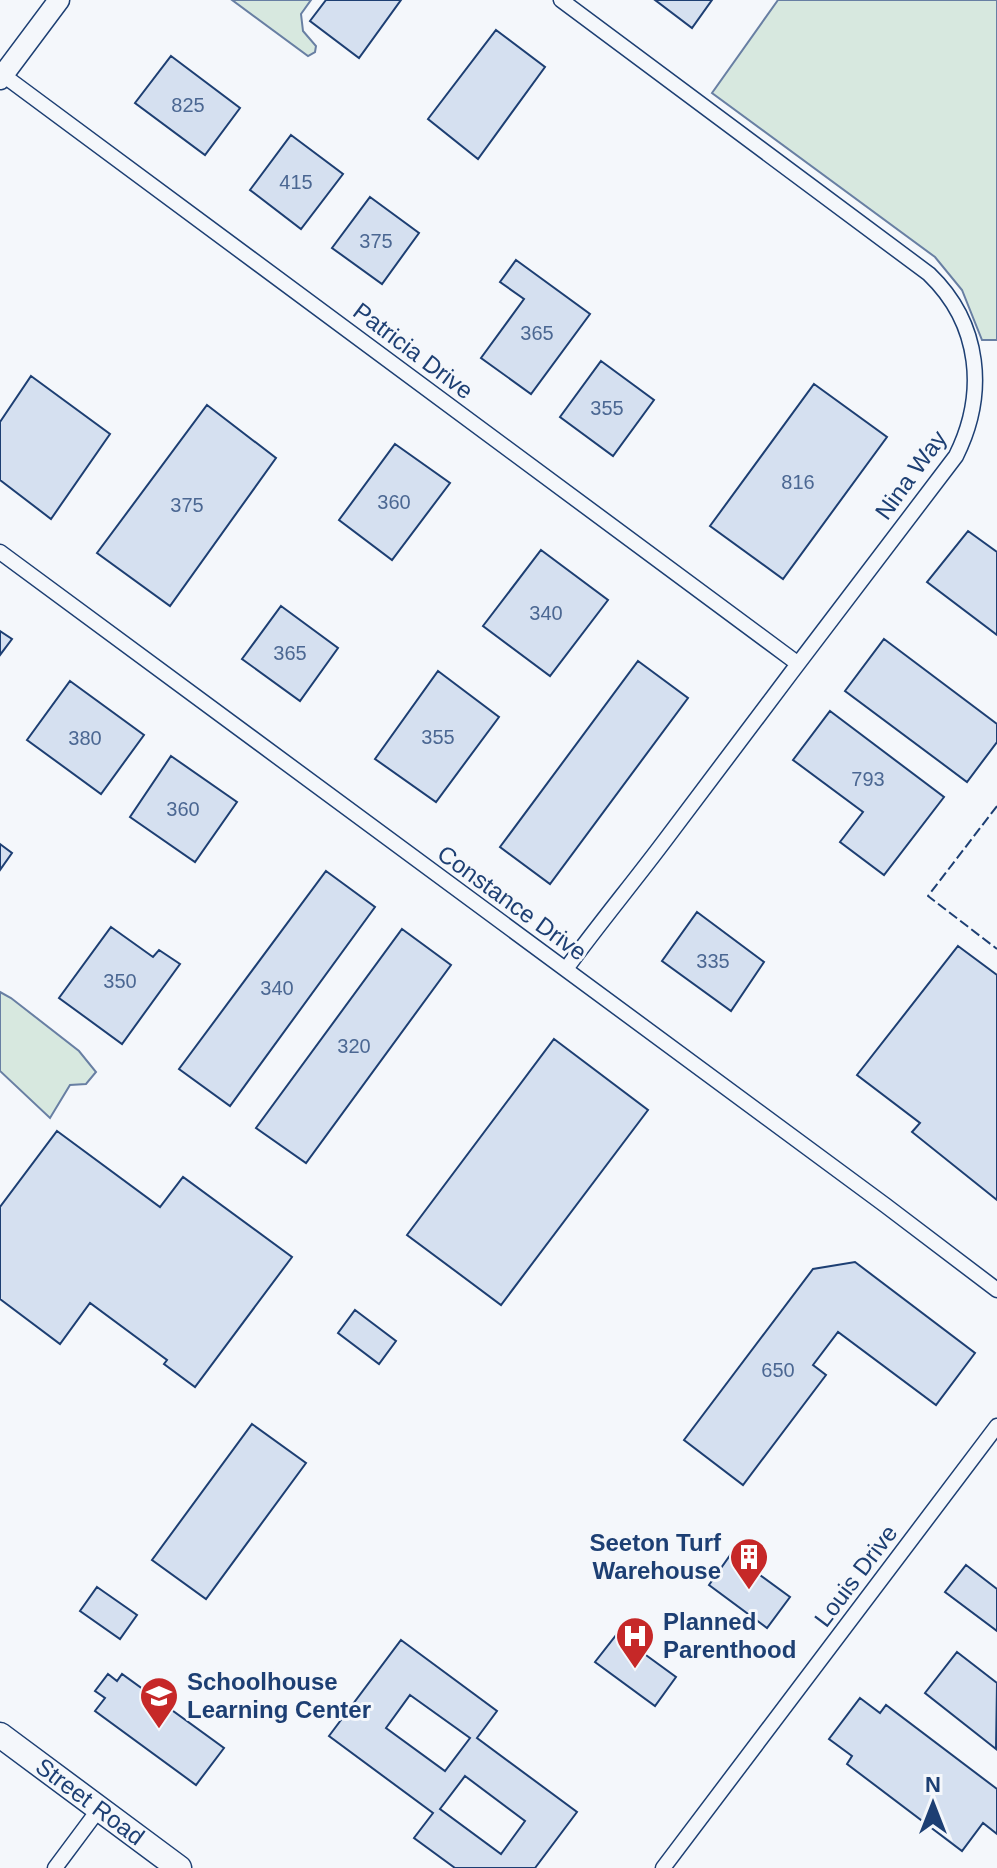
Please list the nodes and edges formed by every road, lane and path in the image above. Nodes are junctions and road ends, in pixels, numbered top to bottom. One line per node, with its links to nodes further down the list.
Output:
1 (59, 0): 3 (street)
2 (561, 0): 5 (street, Nina Way)
3 (2, 77): 5 (street, Patricia Drive)
4 (0, 552): 6 (street, Constance Drive)
5 (797, 663): 6 (street, Nina Way)
6 (566, 969): 7 (street, Constance Drive)
7 (997, 1290)
8 (997, 1426): 13 (street, Louis Drive)
9 (0, 1735): 10 (main road, Street Road)
10 (99, 1809): 11 (street); 12 (main road, Street Road)
11 (55, 1868)
12 (179, 1868)
13 (663, 1868)

